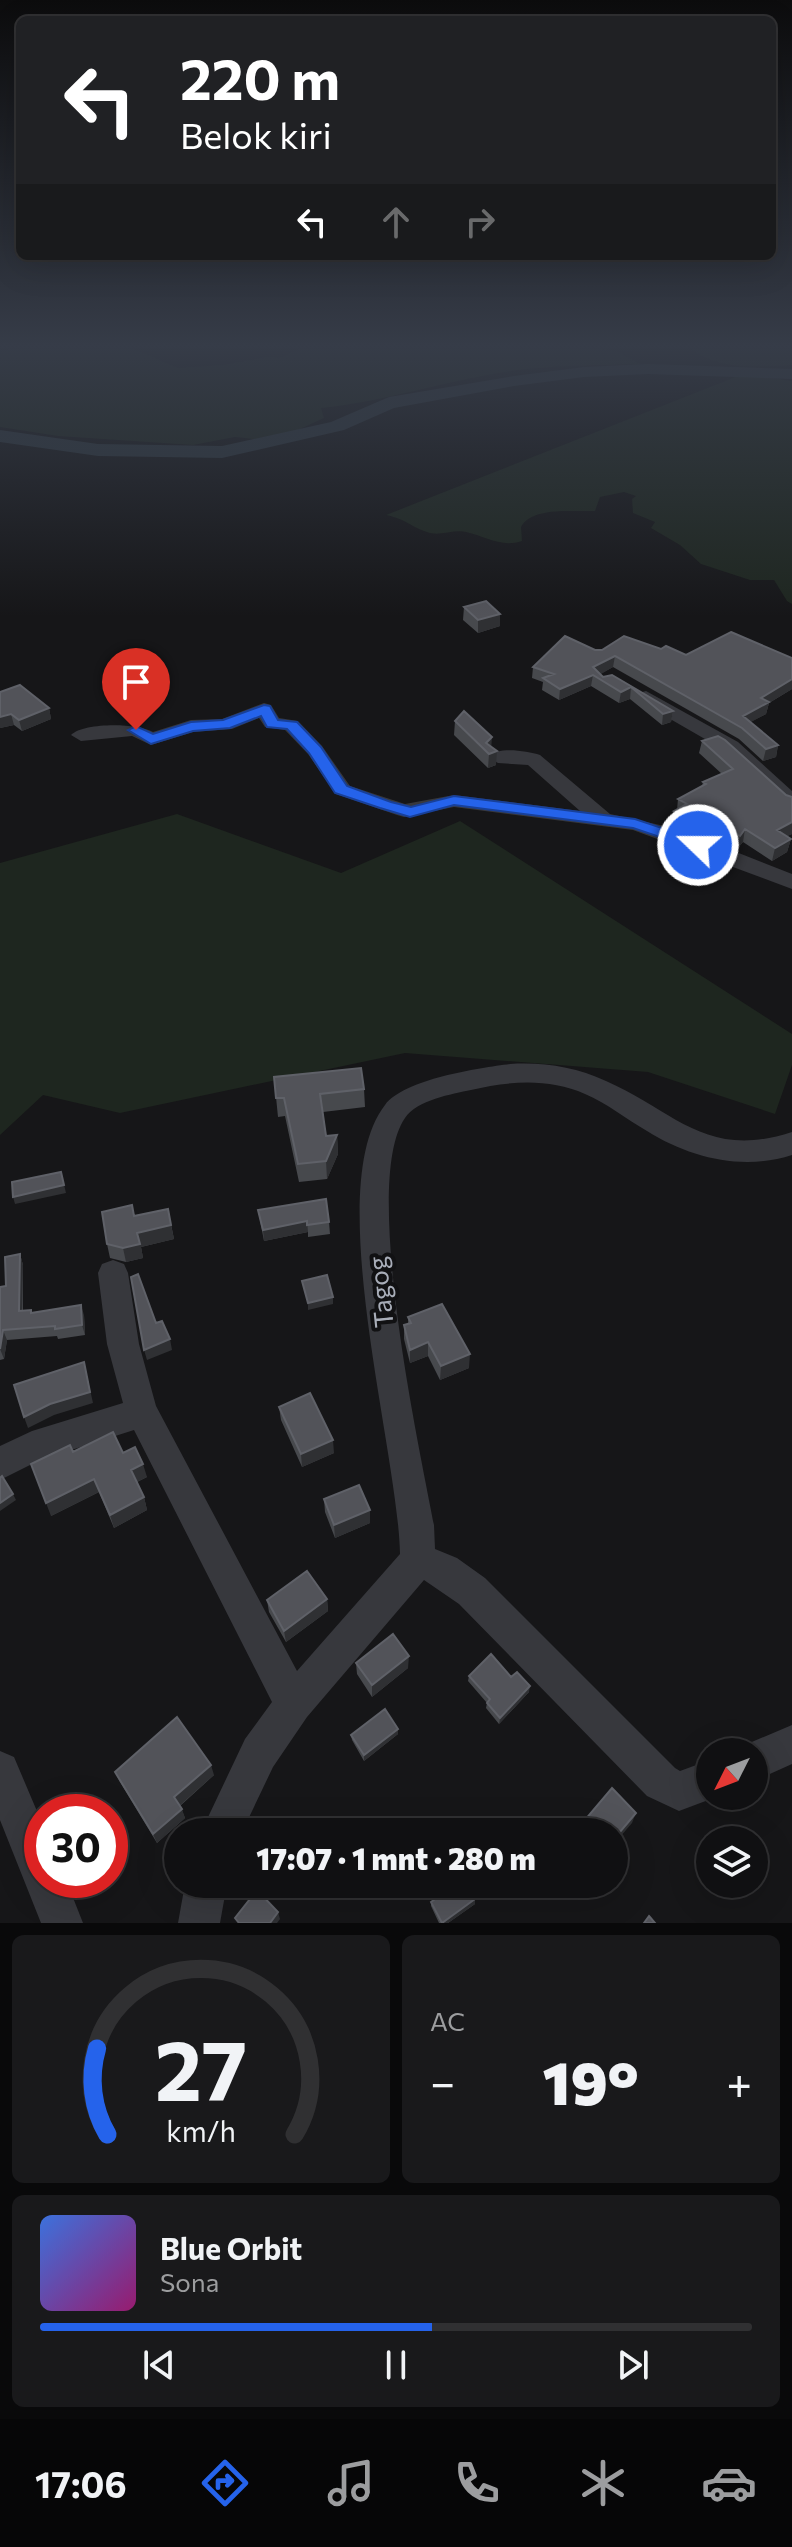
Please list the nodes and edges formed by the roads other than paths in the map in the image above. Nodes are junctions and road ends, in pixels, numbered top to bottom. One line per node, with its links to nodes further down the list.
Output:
1 (625, 684): 4 (street)
2 (81, 735): 5 (street)
3 (498, 757): 5 (street)
4 (792, 802)
5 (604, 820): 6 (street)
6 (792, 882)
7 (792, 1143): 11 (street, Tagog)
8 (113, 1273): 9 (street)
9 (142, 1412): 10 (street); 12 (street)
10 (0, 1464)
11 (418, 1560): 12 (street); 16 (street)
12 (294, 1704): 17 (street)
13 (792, 1744): 14 (street)
14 (768, 1755)
15 (0, 1771): 18 (street)
16 (696, 1785)
17 (228, 1818)
18 (24, 1829)
19 (52, 1898): 21 (street)
20 (203, 1898): 22 (street)
21 (62, 1923)
22 (199, 1923)

